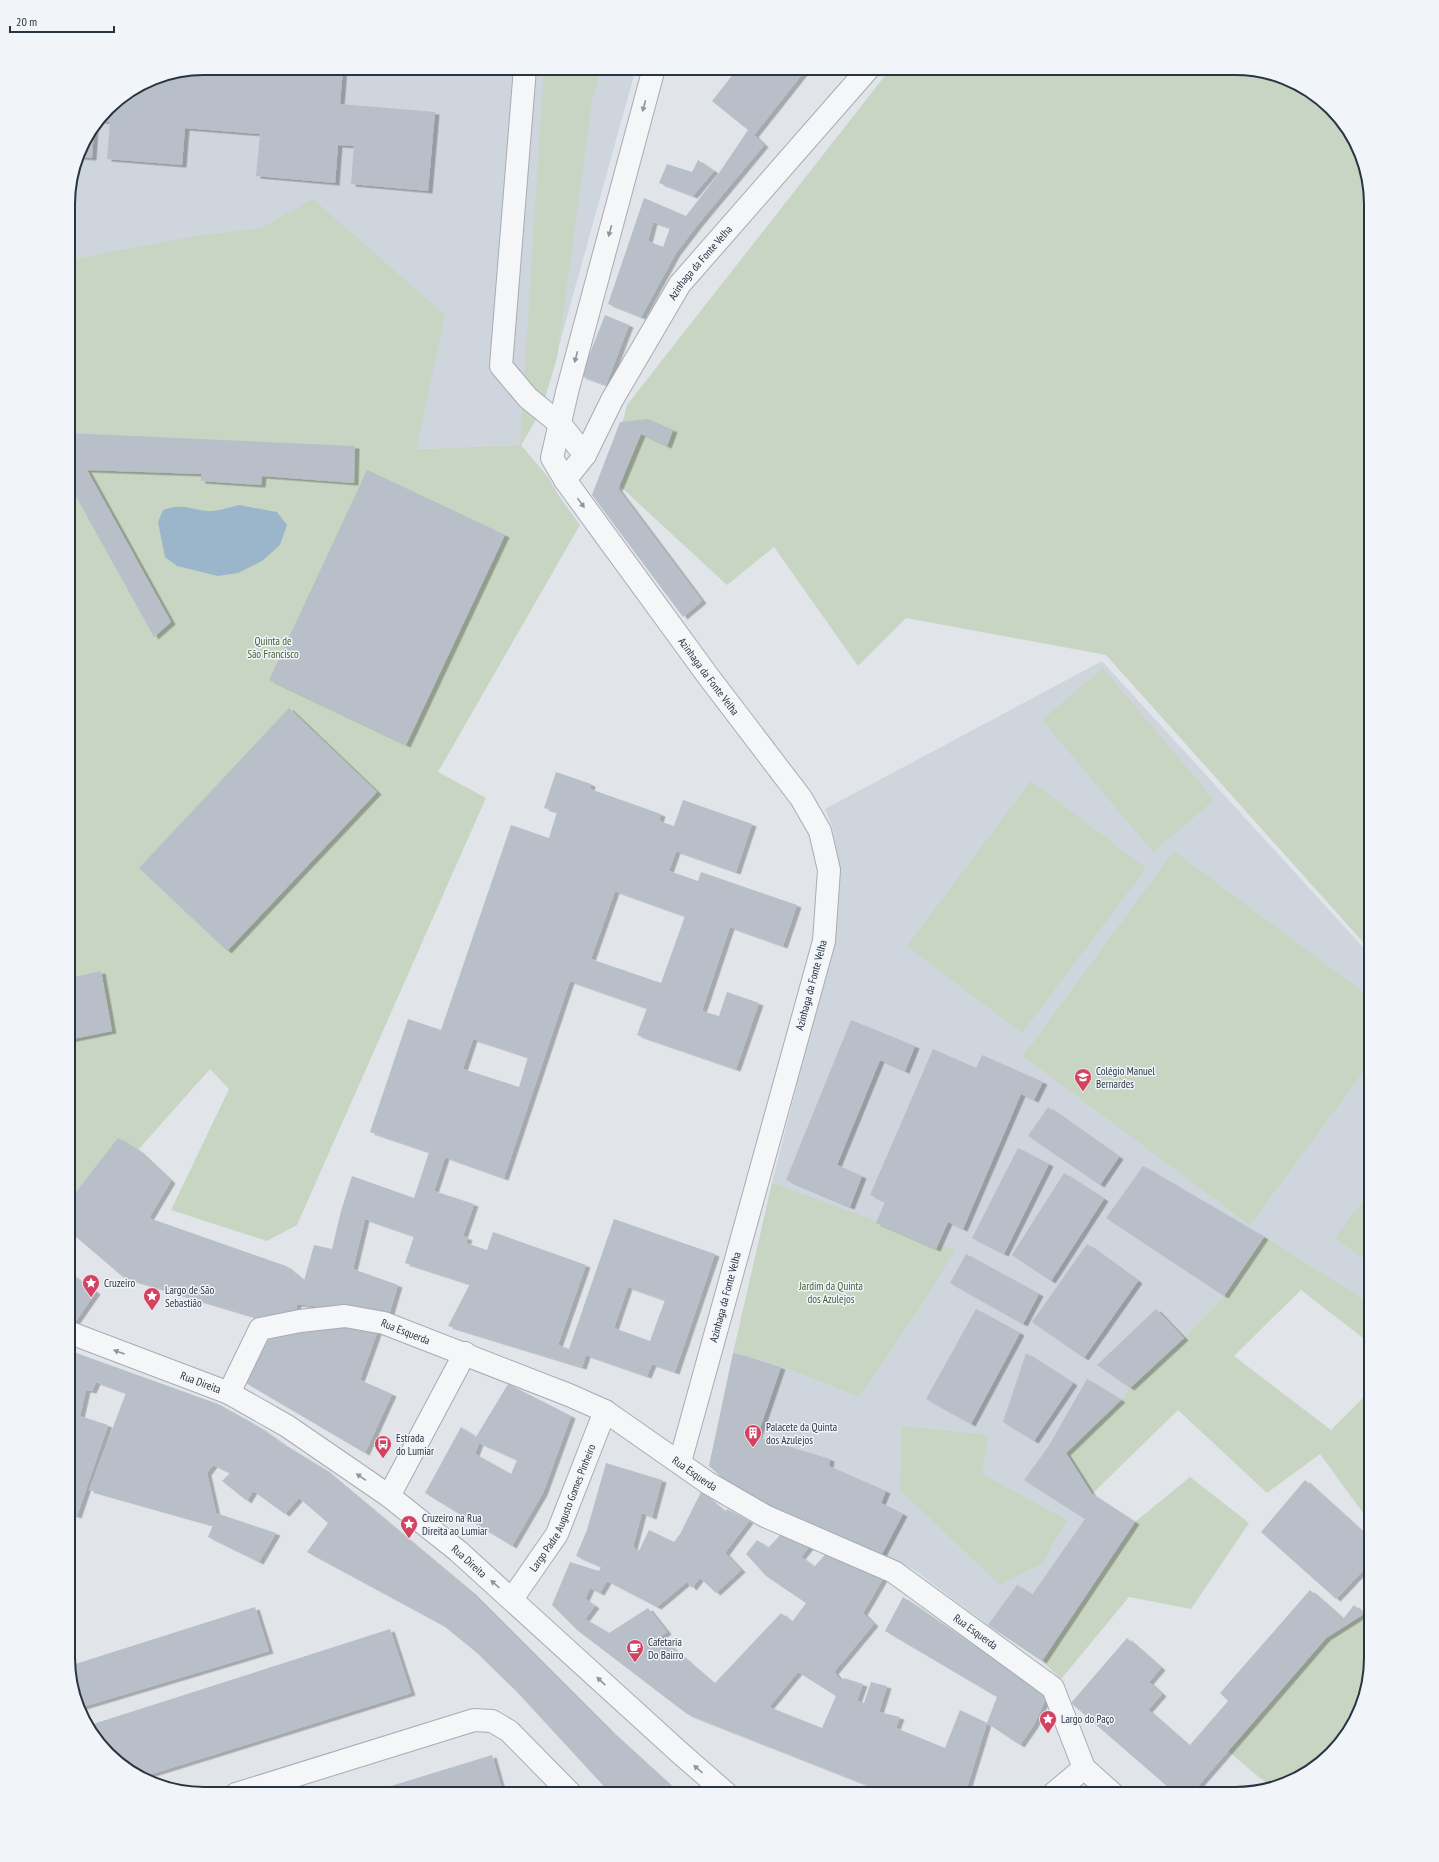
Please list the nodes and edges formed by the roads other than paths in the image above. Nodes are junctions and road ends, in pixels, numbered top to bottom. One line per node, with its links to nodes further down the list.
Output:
1 (524, 75): 4 (street)
2 (652, 75): 4 (street, Azinhaga da Fonte Velha, one-way to 4)
3 (863, 75): 5 (street, Azinhaga da Fonte Velha)
4 (560, 424): 5 (street); 6 (street, Azinhaga da Fonte Velha)
5 (584, 455): 6 (street, Azinhaga da Fonte Velha)
6 (564, 480): 11 (street, Azinhaga da Fonte Velha, one-way to 11)
7 (75, 1335): 9 (street, Rua Direita, one-way to 7)
8 (465, 1353): 9 (street, Rua Esquerda); 10 (street, Rua Esquerda); 12 (street)
9 (229, 1393): 12 (street, Rua Direita, one-way to 9)
10 (605, 1411): 11 (street, Rua Esquerda); 13 (street, Largo Padre Augusto Gomes Pinheiro)
11 (680, 1462): 14 (street, Rua Esquerda)
12 (389, 1496): 13 (street, Rua Direita, one-way to 12)
13 (512, 1599): 17 (street, Rua Direita, one-way to 13)
14 (1084, 1768): 18 (street); 19 (street, Rua Esquerda)
15 (259, 1787): 16 (street)
16 (564, 1787)
17 (719, 1787)
18 (1061, 1787)
19 (1105, 1787)

